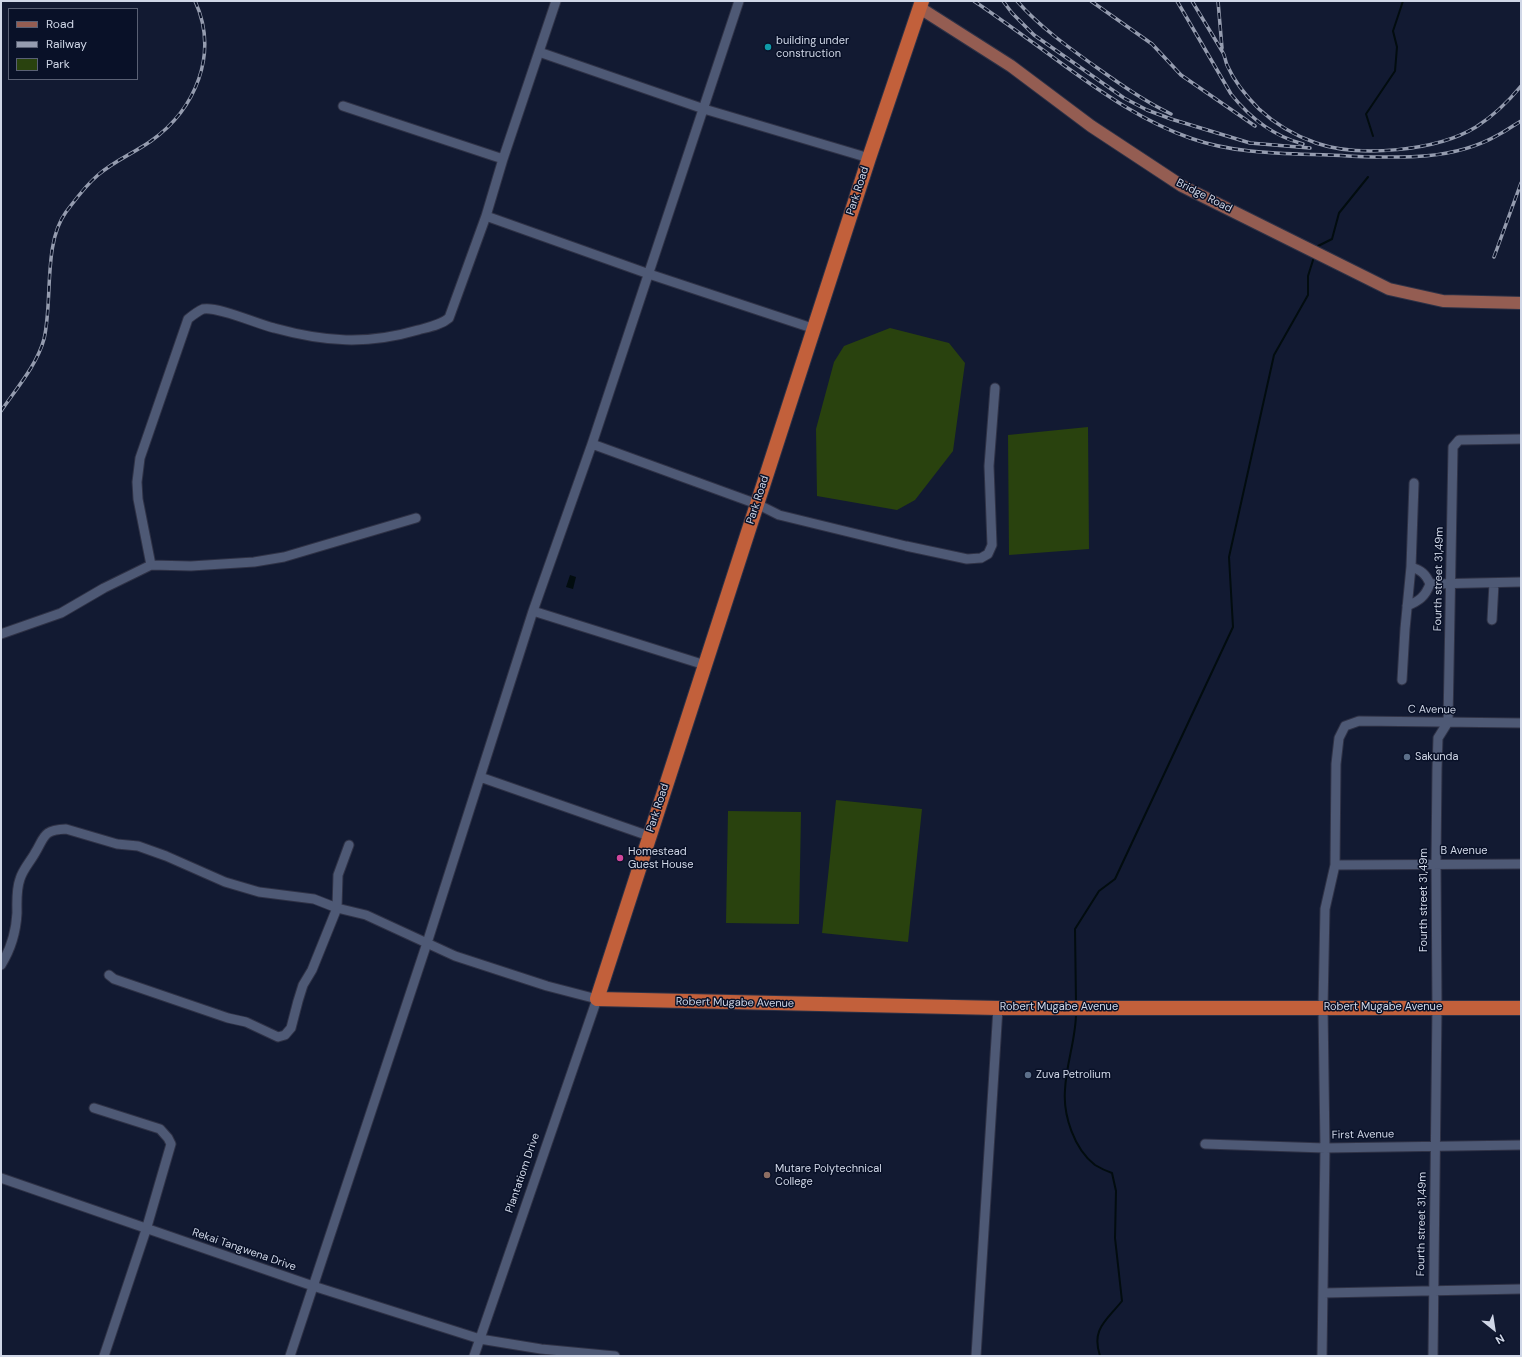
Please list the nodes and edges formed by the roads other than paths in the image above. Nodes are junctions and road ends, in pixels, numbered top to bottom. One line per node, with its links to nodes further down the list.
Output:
1 (556, 1): 4 (street)
2 (738, 1): 6 (street)
3 (921, 5): 7 (highway, Park Road); 11 (main road, Bridge Road)
4 (539, 52): 6 (street); 8 (street)
5 (343, 106): 8 (street)
6 (704, 109): 7 (street); 10 (street)
7 (869, 158): 12 (highway, Park Road)
8 (503, 159): 9 (street)
9 (486, 216): 10 (street); 19 (street)
10 (649, 274): 12 (street); 15 (street)
11 (1521, 304)
12 (814, 329): 17 (highway, Park Road)
13 (995, 388): 17 (street)
14 (1521, 439): 24 (street, Fourth street 31,49m)
15 (592, 444): 17 (street); 26 (street)
16 (1414, 483): 20 (street)
17 (757, 504): 29 (highway, Park Road)
18 (416, 518): 19 (street)
19 (151, 565): 28 (street)
20 (1411, 567): 23 (street); 25 (street)
21 (1521, 582): 22 (street)
22 (1494, 583): 24 (street); 27 (street)
23 (1430, 584): 24 (street); 25 (street)
24 (1451, 584): 31 (street, Fourth street 31,49m)
25 (1407, 606): 30 (street)
26 (533, 611): 29 (street); 33 (street)
27 (1492, 620)
28 (1, 634)
29 (705, 665): 34 (highway, Park Road)
30 (1402, 680)
31 (1448, 722): 32 (street, C Avenue); 36 (street, Fourth street 31,49m); 38 (street, C Avenue)
32 (1521, 723)
33 (480, 777): 34 (street); 40 (street)
34 (649, 836): 43 (highway, Park Road)
35 (349, 845): 39 (street)
36 (1436, 863): 37 (street, B Avenue); 38 (street, B Avenue); 45 (street, Fourth street 31,49m)
37 (1521, 864)
38 (1335, 865): 44 (street)
39 (336, 908): 40 (street); 41 (street); 42 (street)
40 (427, 943): 43 (street); 55 (street)
41 (1, 965)
42 (109, 975)
43 (597, 999): 46 (highway, Robert Mugabe Avenue); 59 (street, Plantatiom Drive)
44 (1323, 1007): 45 (highway, Robert Mugabe Avenue); 46 (highway, Robert Mugabe Avenue); 52 (street)
45 (1437, 1007): 47 (highway, Robert Mugabe Avenue); 50 (street, Fourth street 31,49m)
46 (998, 1008): 65 (street)
47 (1521, 1008)
48 (94, 1108): 54 (street)
49 (1205, 1144): 52 (street, First Avenue)
50 (1436, 1145): 51 (street, First Avenue); 52 (street, First Avenue); 57 (street, Fourth street 31,49m)
51 (1521, 1145)
52 (1325, 1148): 58 (street)
53 (1, 1178): 54 (street, Rekai Tangwena Drive)
54 (146, 1230): 55 (street, Rekai Tangwena Drive); 61 (street)
55 (313, 1286): 59 (street, Rekai Tangwena Drive); 62 (street)
56 (1521, 1290): 57 (street)
57 (1433, 1292): 58 (street); 67 (street, Fourth street 31,49m)
58 (1323, 1293): 66 (street)
59 (480, 1339): 60 (street, Rekai Tangwena Drive); 63 (street, Plantatiom Drive)
60 (540, 1352): 64 (street, Rekai Tangwena Drive)
61 (104, 1356)
62 (290, 1356)
63 (474, 1356)
64 (616, 1356)
65 (976, 1356)
66 (1322, 1356)
67 (1433, 1356)

